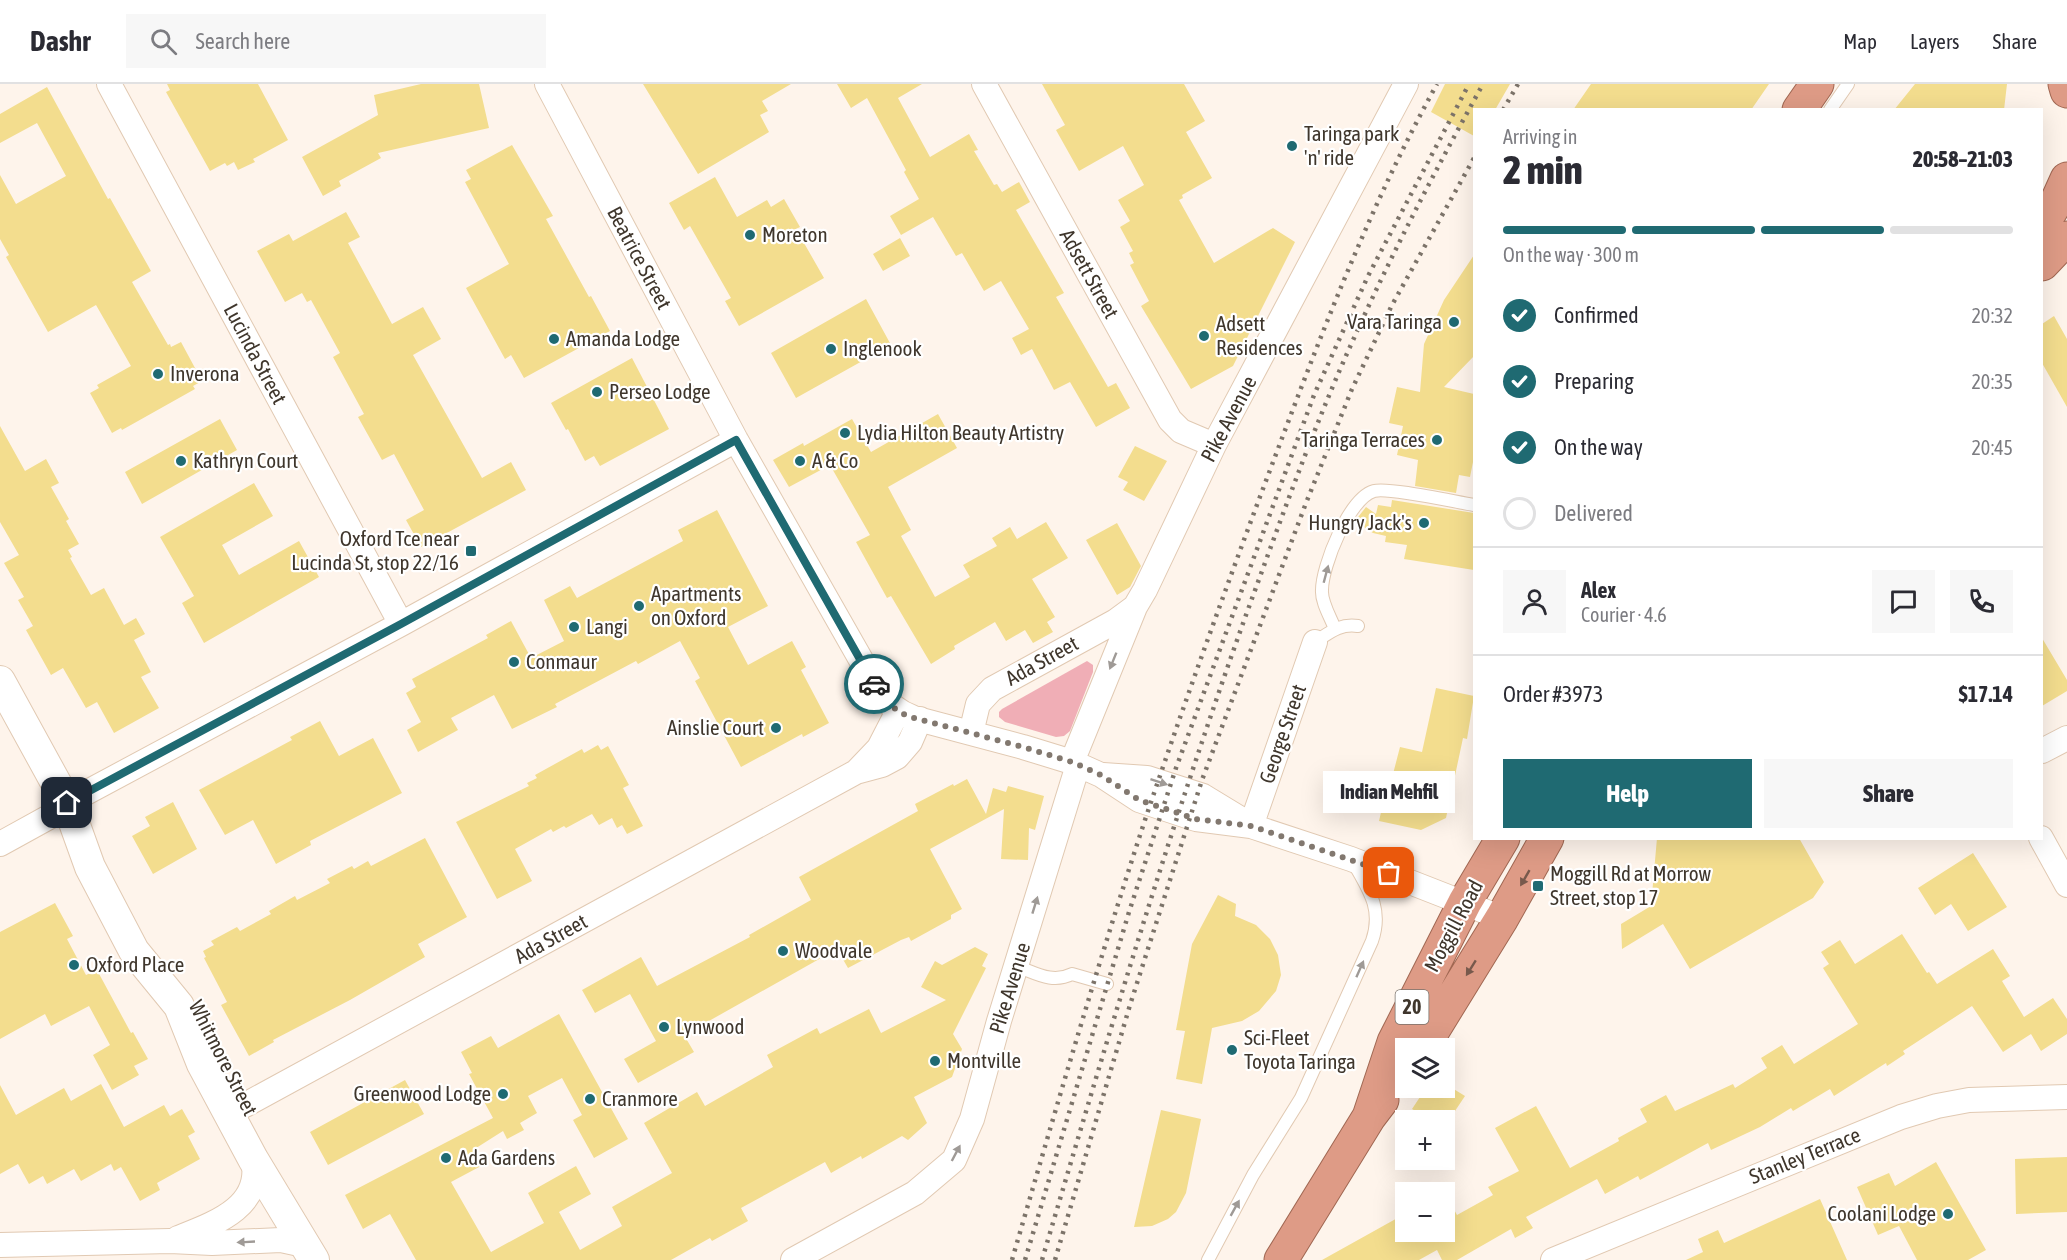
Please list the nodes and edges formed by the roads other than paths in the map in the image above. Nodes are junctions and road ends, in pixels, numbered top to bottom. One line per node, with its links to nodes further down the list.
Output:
1 (109, 84): 19 (street, Lucinda Street)
2 (984, 84): 16 (street, Adsett Street)
3 (1406, 84): 16 (street, Pike Avenue)
4 (1817, 84): 9 (highway)
5 (1848, 84): 10 (lane)
6 (2065, 84): 8 (highway)
7 (551, 85): 15 (street, Beatrice Street)
8 (2067, 90)
9 (1800, 108)
10 (1831, 108)
11 (2067, 179): 12 (highway)
12 (2043, 223)
13 (2067, 238): 14 (highway)
14 (2043, 263)
15 (736, 440): 19 (street); 24 (street, Beatrice Street)
16 (1214, 445): 18 (street, Pike Avenue)
17 (1473, 505): 21 (lane, one-way to 17)
18 (1135, 607): 25 (street, Ada Street); 28 (street, Pike Avenue, one-way to 28)
19 (401, 624): 29 (street)
20 (1358, 626): 21 (lane)
21 (1335, 630): 22 (lane)
22 (1315, 642): 30 (street, George Street)
23 (0, 681): 29 (street, Whitmore Street)
24 (909, 715): 25 (street); 45 (street, Ada Street)
25 (971, 733): 28 (street)
26 (2067, 738): 27 (street)
27 (2043, 751)
28 (1075, 764): 30 (street); 40 (street, Pike Avenue, one-way to 28)
29 (68, 804): 34 (street); 45 (street, Whitmore Street)
30 (1251, 826): 36 (street)
31 (1501, 840): 35 (highway, Moggill Road / 20)
32 (1546, 840): 39 (highway, Moggill Road / 20, one-way to 39)
33 (2042, 840): 37 (street)
34 (0, 844)
35 (1490, 852): 38 (highway, Moggill Road / 20)
36 (1351, 859): 38 (street); 52 (lane, one-way to 36)
37 (2067, 885)
38 (1465, 902): 39 (street); 46 (highway, Moggill Road / 20)
39 (1502, 918): 42 (highway, Moggill Road / 20, one-way to 42)
40 (1016, 966): 41 (lane); 51 (street, Pike Avenue, one-way to 40)
41 (1107, 984)
42 (1428, 1038)
43 (1395, 1084): 46 (highway, Moggill Road / 20)
44 (2067, 1097): 54 (street, Stanley Terrace)
45 (237, 1109): 47 (street, Whitmore Street); 50 (street, Whitmore Street)
46 (1369, 1117): 53 (highway, Moggill Road / 20)
47 (253, 1159): 48 (street); 50 (street, Whitmore Street)
48 (170, 1241): 49 (street); 50 (street, one-way to 48)
49 (0, 1245)
50 (314, 1255)
51 (794, 1260)
52 (1208, 1260)
53 (1281, 1260)
54 (1553, 1260)

